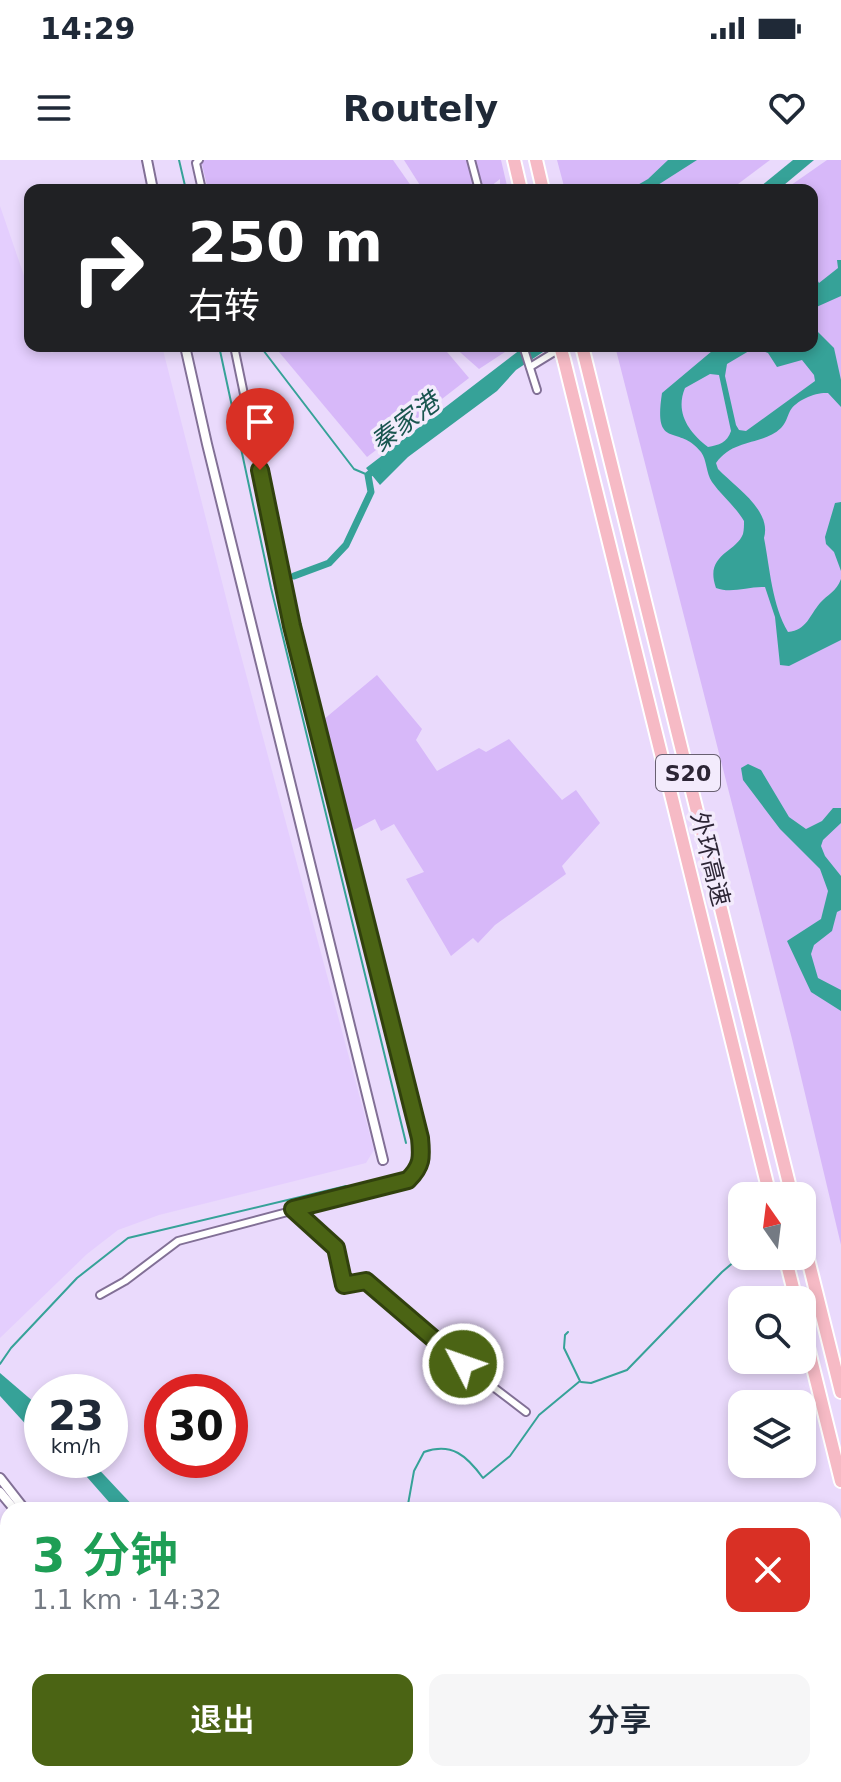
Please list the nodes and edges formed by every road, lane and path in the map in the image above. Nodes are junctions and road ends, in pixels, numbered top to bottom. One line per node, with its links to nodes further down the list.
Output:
1 (147, 160): 6 (street)
2 (199, 160): 7 (street)
3 (471, 160): 8 (street)
4 (514, 160): 9 (highway)
5 (536, 160): 10 (highway)
6 (152, 184)
7 (201, 184)
8 (477, 184)
9 (520, 184)
10 (542, 184)
11 (186, 352): 19 (street)
12 (235, 352): 22 (street)
13 (525, 352): 17 (street)
14 (553, 352): 17 (street)
15 (563, 352): 20 (highway, 外环高速 / S20, bridge)
16 (583, 352): 21 (highway, 外环高速 / S20)
17 (529, 366): 18 (street)
18 (537, 390)
19 (383, 1160)
20 (767, 1182)
21 (789, 1182)
22 (293, 1209): 24 (street); 27 (street)
23 (811, 1270): 26 (highway)
24 (100, 1295)
25 (815, 1374): 29 (highway)
26 (841, 1392)
27 (526, 1412)
28 (0, 1478): 30 (street)
29 (841, 1481)
30 (19, 1502)

